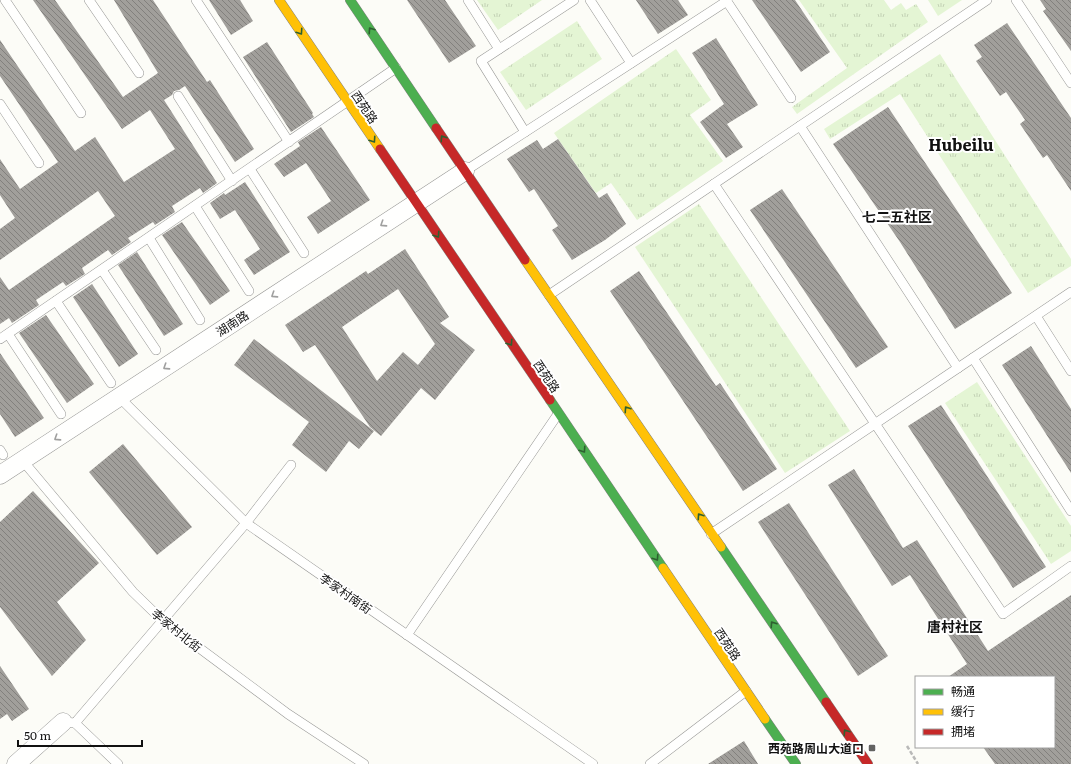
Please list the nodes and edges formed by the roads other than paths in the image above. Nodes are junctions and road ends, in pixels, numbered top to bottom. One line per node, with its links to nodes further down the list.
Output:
1 (5, 0): 21 (lane)
2 (89, 0): 15 (lane)
3 (196, 0): 24 (lane)
4 (279, 0): 19 (main road, 西苑路, one-way to 19)
5 (350, 0): 14 (main road, one-way to 5)
6 (468, 0): 12 (lane)
7 (574, 0): 12 (lane)
8 (590, 0): 13 (lane)
9 (726, 0): 13 (lane); 18 (lane)
10 (987, 0): 22 (lane)
11 (1016, 0): 16 (lane)
12 (499, 49): 23 (lane)
13 (631, 63): 23 (lane)
14 (396, 68): 19 (lane); 27 (main road, one-way to 14)
15 (139, 72)
16 (1071, 83)
17 (178, 96): 28 (lane)
18 (791, 98)
19 (347, 102): 24 (lane); 30 (main road, 西苑路, one-way to 30)
20 (0, 104): 25 (lane)
21 (80, 113)
22 (800, 126): 29 (lane); 45 (lane)
23 (525, 132): 27 (lane)
24 (289, 142): 26 (lane)
25 (39, 163)
26 (250, 169): 28 (lane); 33 (lane)
27 (465, 171): 30 (street, 湖南路); 37 (main road)
28 (232, 180): 31 (lane)
29 (714, 184): 37 (lane); 50 (lane)
30 (416, 203): 47 (street, 湖南路, one-way to 47); 49 (main road, 西苑路, one-way to 49)
31 (195, 206): 32 (lane); 35 (lane)
32 (149, 238): 34 (lane); 40 (lane)
33 (304, 253)
34 (102, 270): 38 (lane); 43 (lane)
35 (249, 291)
36 (1071, 292): 39 (lane)
37 (549, 295): 56 (main road, one-way to 37)
38 (56, 301): 41 (lane); 47 (lane, 李家村南街)
39 (1036, 316): 44 (lane); 46 (lane)
40 (200, 320)
41 (8, 334): 42 (lane); 48 (lane)
42 (0, 339)
43 (156, 350)
44 (972, 358): 45 (lane); 54 (lane)
45 (958, 368): 50 (lane)
46 (1071, 371)
47 (115, 390): 51 (street, 湖南路, one-way to 51); 55 (lane, 李家村南街)
48 (61, 414)
49 (558, 414): 59 (lane); 60 (main road, 西苑路, one-way to 60)
50 (875, 424): 56 (lane); 57 (lane)
51 (22, 461): 53 (street, 湖南路); 58 (lane, 李家村北街)
52 (291, 465): 55 (lane)
53 (0, 475)
54 (1071, 511)
55 (246, 523): 58 (lane); 59 (lane, 李家村南街)
56 (712, 534): 68 (main road, one-way to 56)
57 (1071, 566)
58 (163, 620): 61 (lane); 64 (lane, 李家村北街)
59 (408, 635): 65 (lane, 李家村南街)
60 (746, 691): 66 (lane); 67 (main road, 西苑路)
61 (69, 722): 62 (street); 63 (lane)
62 (16, 764)
63 (118, 764)
64 (364, 764)
65 (593, 764)
66 (650, 764)
67 (796, 764)
68 (868, 764)

